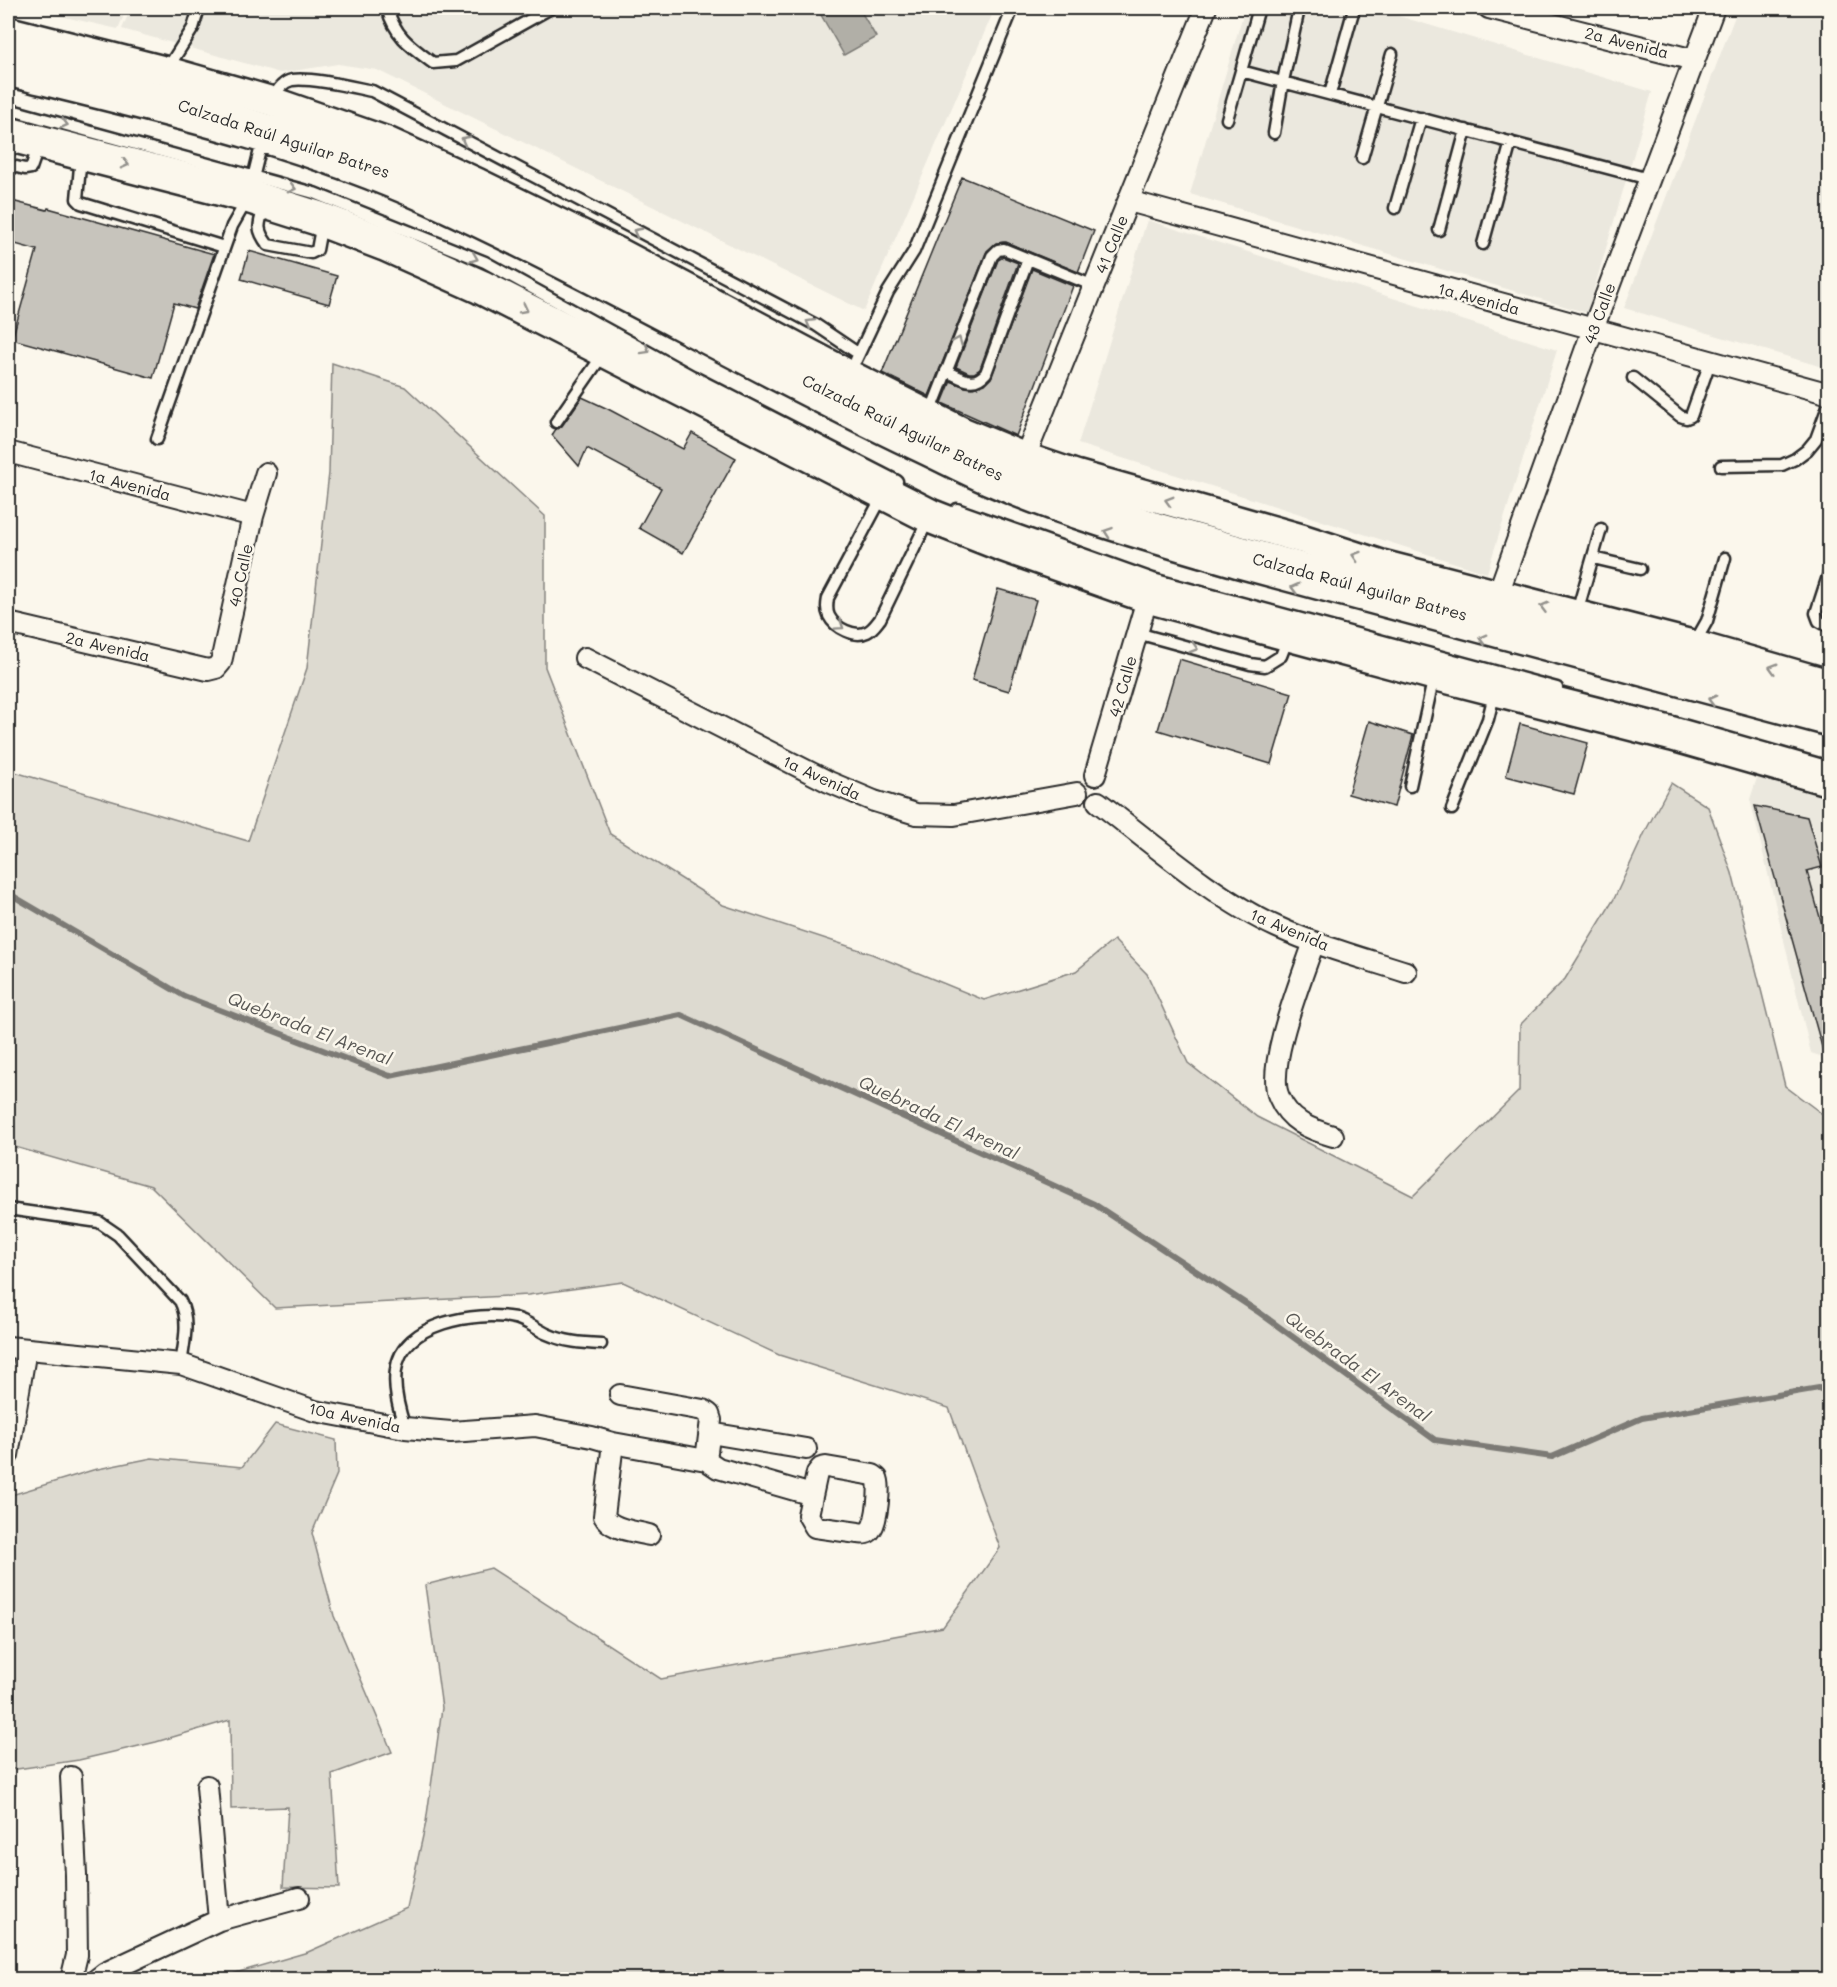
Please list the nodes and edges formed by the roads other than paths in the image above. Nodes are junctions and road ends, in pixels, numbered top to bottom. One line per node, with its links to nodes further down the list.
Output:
1 (199, 8): 15 (lane)
2 (387, 8): 3 (lane)
3 (551, 8)
4 (1013, 8): 45 (lane)
5 (1206, 8): 35 (street, 41 Calle)
6 (1259, 8): 16 (lane)
7 (1489, 8): 14 (street, 2a Avenida)
8 (1714, 8): 14 (street, 43 Calle)
9 (1299, 9): 18 (lane)
10 (1353, 12): 19 (lane)
11 (8, 31): 15 (street)
12 (1392, 54): 20 (lane)
13 (8, 60): 24 (highway, Calzada Raúl Aguilar Batres)
14 (1694, 60): 33 (street, 43 Calle)
15 (166, 71): 24 (street)
16 (1241, 71): 18 (lane); 23 (lane)
17 (8, 81): 24 (lane)
18 (1283, 81): 19 (lane); 26 (lane)
19 (1330, 94): 20 (lane)
20 (1378, 107): 22 (lane); 31 (lane)
21 (8, 109): 34 (lane, one-way to 34)
22 (1421, 118): 25 (lane); 36 (lane)
23 (1227, 119)
24 (265, 126): 34 (lane); 45 (street); 45 (lane, one-way to 24); 55 (highway, Calzada Raúl Aguilar Batres); 80 (lane, one-way to 24)
25 (1466, 130): 29 (lane); 37 (lane)
26 (1274, 133)
27 (8, 134): 28 (highway)
28 (40, 142): 30 (highway); 32 (lane)
29 (1511, 142): 33 (lane); 38 (lane)
30 (82, 152): 34 (highway, one-way to 34); 39 (lane)
31 (1362, 158)
32 (8, 165)
33 (1649, 179): 42 (street, 43 Calle)
34 (256, 191): 39 (lane); 43 (highway, one-way to 43); 57 (lane, one-way to 57)
35 (1129, 201): 41 (street, 41 Calle); 42 (street, 1a Avenida)
36 (1395, 208)
37 (1439, 230)
38 (1483, 244)
39 (224, 248): 52 (lane)
40 (1028, 259): 41 (lane); 46 (lane, one-way to 40); 46 (lane)
41 (1094, 286): 55 (street, 41 Calle)
42 (1593, 329): 44 (street, 1a Avenida); 66 (street, 43 Calle)
43 (606, 350): 51 (lane); 57 (highway)
44 (1710, 362): 47 (lane); 48 (street, 1a Avenida)
45 (855, 365): 50 (street)
46 (946, 371): 50 (lane)
47 (1633, 378)
48 (1830, 394)
49 (1830, 401): 54 (lane)
50 (929, 415): 55 (street)
51 (556, 422)
52 (157, 439)
53 (8, 452): 59 (street, 1a Avenida)
54 (1721, 466)
55 (1020, 469): 66 (highway, Calzada Raúl Aguilar Batres, one-way to 55)
56 (266, 473): 59 (street, 40 Calle)
57 (894, 488): 58 (highway); 58 (lane, one-way to 58)
58 (937, 510): 65 (highway); 78 (lane)
59 (253, 516): 74 (street, 40 Calle)
60 (1601, 529): 61 (lane)
61 (1593, 558): 63 (lane); 67 (lane)
62 (1725, 558): 72 (lane)
63 (1640, 569)
64 (1830, 570): 69 (lane)
65 (1148, 596): 70 (street, 42 Calle); 71 (highway)
66 (1493, 608): 67 (street, one-way to 66); 79 (highway, Calzada Raúl Aguilar Batres)
67 (1576, 615): 72 (street)
68 (8, 622): 74 (street, 2a Avenida)
69 (1830, 627)
70 (1137, 633): 71 (lane, one-way to 71); 81 (street, 42 Calle)
71 (1290, 634): 75 (highway)
72 (1694, 645): 76 (street, one-way to 72)
73 (585, 658): 84 (street, 1a Avenida)
74 (208, 670)
75 (1434, 673): 77 (highway); 83 (lane)
76 (1830, 684)
77 (1496, 687): 82 (highway); 86 (lane)
78 (1563, 689)
79 (1830, 710)
80 (1830, 731)
81 (1095, 775): 84 (street); 85 (street)
82 (1830, 779)
83 (1410, 786)
84 (1077, 793): 85 (street)
85 (1098, 802): 87 (street, 1a Avenida)
86 (1452, 809)
87 (1314, 942): 88 (street, 1a Avenida); 89 (street)
88 (1406, 972)
89 (1333, 1136)
90 (8, 1209): 93 (lane)
91 (601, 1344): 95 (lane)
92 (17, 1348): 93 (street, 10a Avenida); 99 (street)
93 (181, 1364): 95 (street, 10a Avenida)
94 (620, 1395): 96 (street)
95 (405, 1428): 97 (street, 10a Avenida)
96 (710, 1433): 98 (street); 100 (street)
97 (614, 1443): 100 (street, 10a Avenida); 102 (street)
98 (806, 1449)
99 (8, 1455)
100 (706, 1460): 101 (street, 10a Avenida)
101 (812, 1495)
102 (649, 1535)
103 (71, 1777): 107 (street)
104 (207, 1786): 106 (street)
105 (299, 1898): 106 (street)
106 (219, 1920): 108 (street)
107 (71, 1980)
108 (96, 1980)

